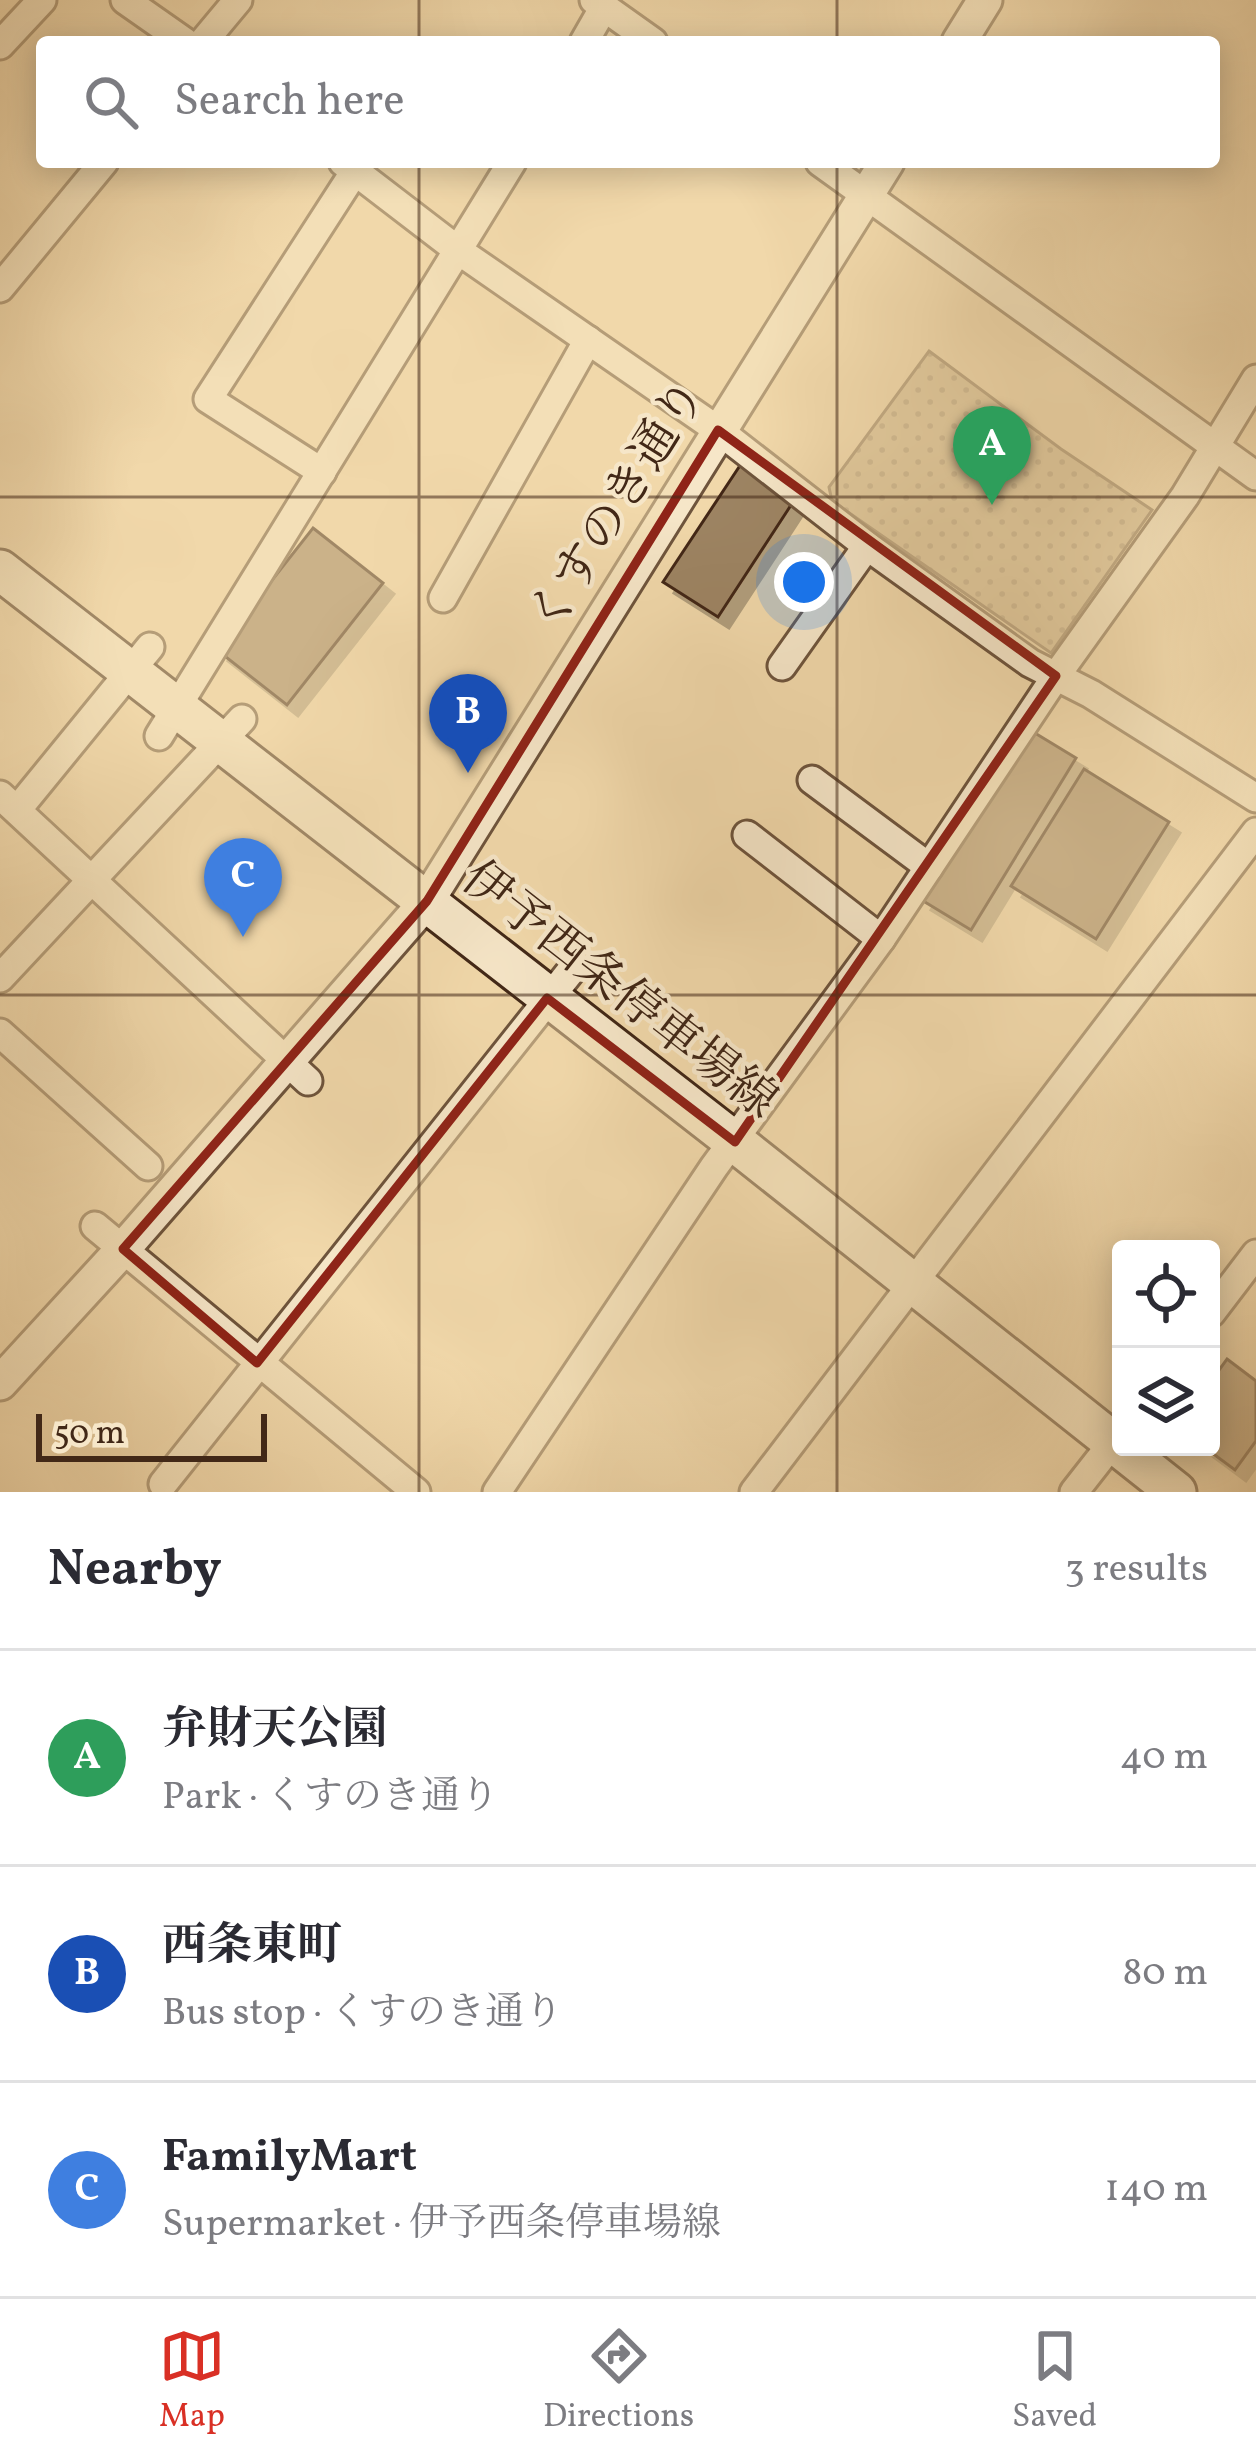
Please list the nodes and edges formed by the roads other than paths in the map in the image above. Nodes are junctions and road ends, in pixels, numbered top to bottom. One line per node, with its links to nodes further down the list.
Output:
1 (42, 0): 11 (street)
2 (125, 0): 6 (street)
3 (238, 0): 7 (street)
4 (985, 0): 10 (street)
5 (599, 4): 8 (street); 9 (street)
6 (176, 36)
7 (208, 36)
8 (586, 36)
9 (644, 36)
10 (963, 36)
11 (0, 46)
12 (99, 168): 20 (street)
13 (348, 168): 25 (street)
14 (350, 168): 19 (street)
15 (508, 168): 19 (street)
16 (828, 168): 18 (street)
17 (883, 168): 18 (street, くすのき通り)
18 (866, 196): 23 (street, くすのき通り); 24 (street)
19 (459, 250): 21 (street); 25 (street)
20 (0, 288)
21 (588, 340): 23 (street); 29 (street)
22 (1256, 379): 24 (street)
23 (718, 430): 27 (street); 42 (street, くすのき通り)
24 (1214, 448): 26 (street); 32 (street)
25 (322, 472): 33 (street)
26 (1256, 476)
27 (867, 546): 31 (street); 32 (street)
28 (0, 569): 30 (main road, 伊予西条停車場線)
29 (443, 598)
30 (140, 660): 33 (main road, 伊予西条停車場線); 37 (street)
31 (782, 666)
32 (1056, 676): 36 (street); 40 (street)
33 (167, 722): 34 (main road, 伊予西条停車場線)
34 (231, 731): 41 (street); 42 (main road, 伊予西条停車場線)
35 (812, 780): 40 (street)
36 (1256, 798)
37 (8, 802): 41 (street)
38 (1256, 832): 53 (street)
39 (747, 835): 43 (street)
40 (928, 867): 43 (street)
41 (92, 881): 44 (street); 47 (street)
42 (427, 901): 45 (main road, 伊予西条停車場線); 47 (street, くすのき通り)
43 (881, 939): 48 (street)
44 (0, 978)
45 (559, 985): 48 (main road, 伊予西条停車場線); 55 (street)
46 (0, 1034): 49 (street)
47 (298, 1072): 51 (street, くすのき通り)
48 (735, 1142): 53 (main road, 伊予西条停車場線); 63 (street)
49 (148, 1166)
50 (94, 1226): 51 (street)
51 (123, 1250): 55 (street); 56 (street, くすのき通り)
52 (1256, 1253): 54 (street)
53 (911, 1284): 57 (main road, 伊予西条停車場線); 61 (street)
54 (1220, 1301)
55 (257, 1363): 60 (street); 62 (street)
56 (0, 1383)
57 (1112, 1433)
58 (1112, 1443): 64 (street)
59 (1137, 1456): 65 (main road, 伊予西条停車場線)
60 (163, 1484)
61 (764, 1488)
62 (416, 1492)
63 (497, 1492)
64 (1074, 1492)
65 (1176, 1492)

